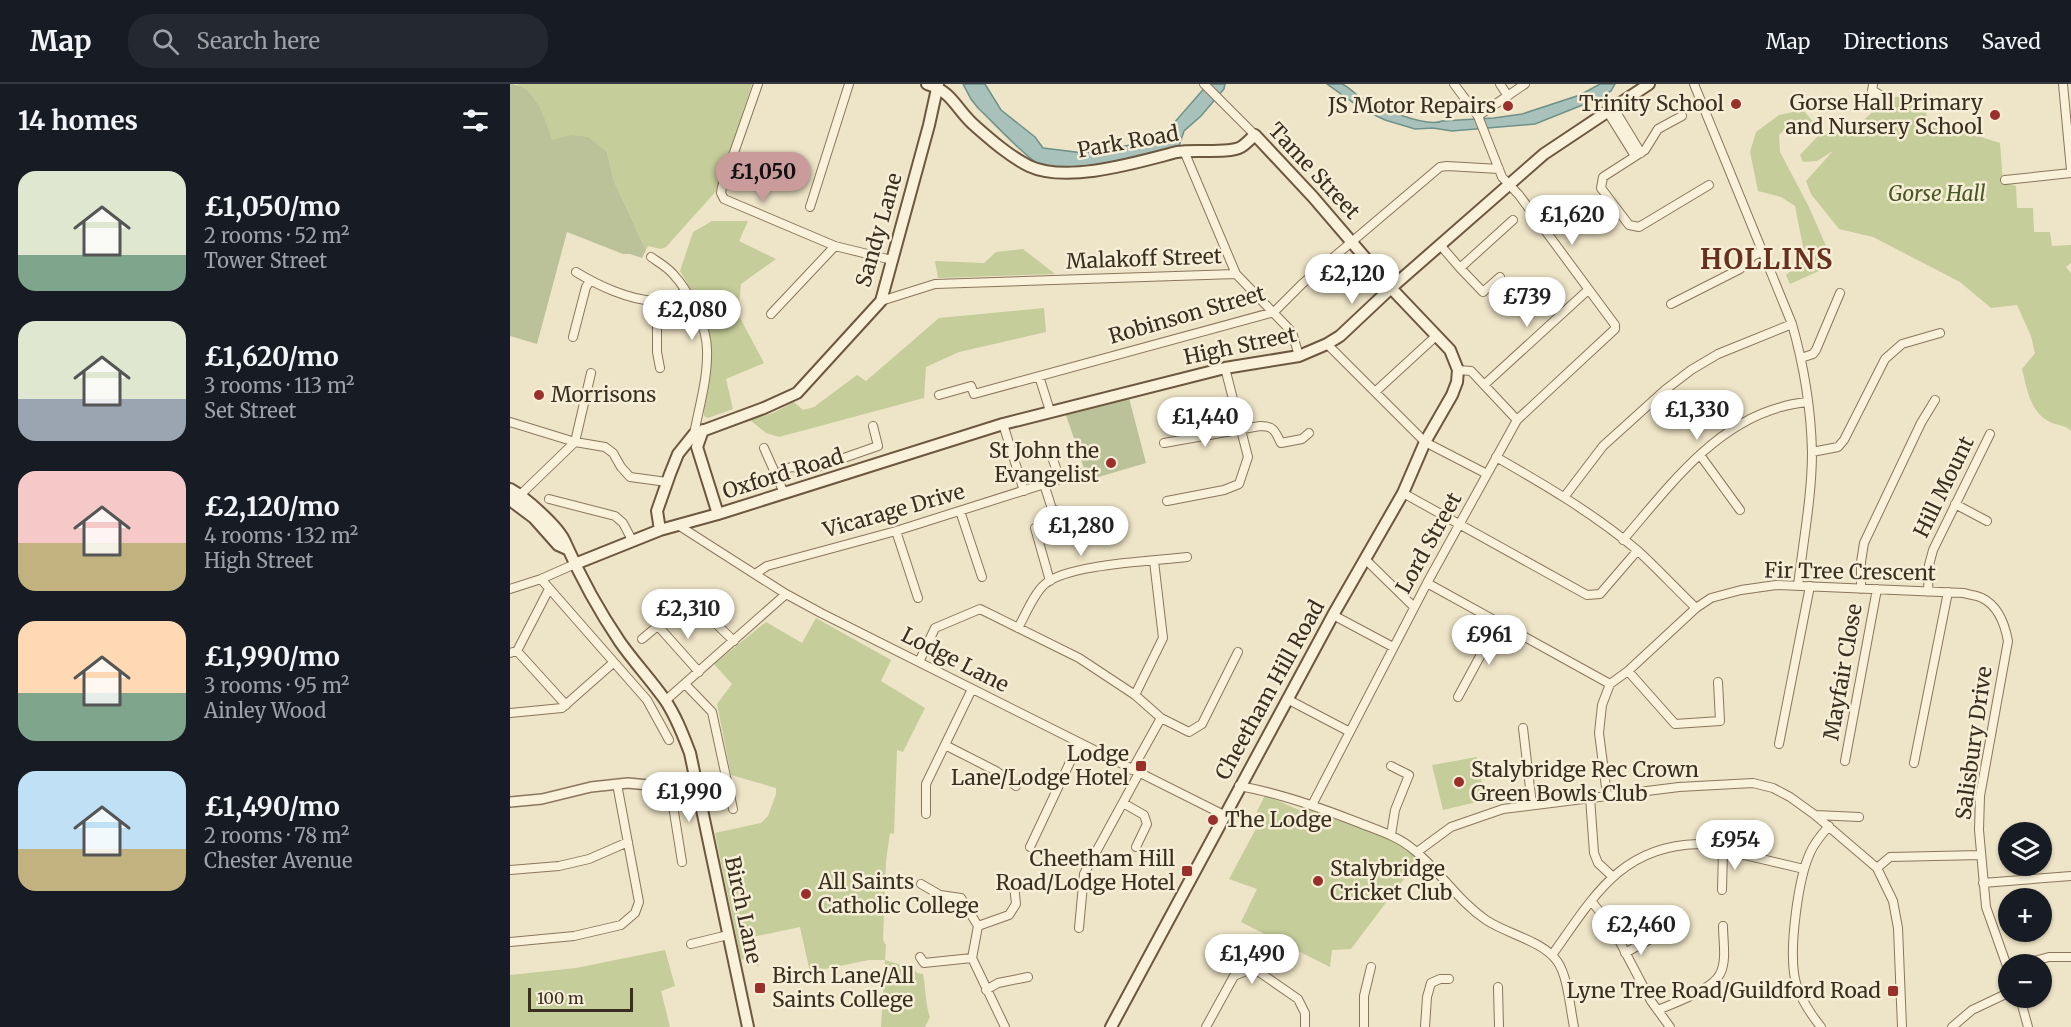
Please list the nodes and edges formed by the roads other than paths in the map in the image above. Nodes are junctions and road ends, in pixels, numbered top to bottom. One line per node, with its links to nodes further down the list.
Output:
1 (758, 84): 30 (street)
2 (849, 84): 27 (street)
3 (1204, 84): 19 (street, Tame Street)
4 (1454, 84): 17 (street)
5 (1500, 84): 13 (street)
6 (1525, 84): 13 (street)
7 (1694, 84): 32 (street)
8 (2063, 84): 15 (street)
9 (934, 85): 20 (main road, Park Road); 34 (main road, Sandy Lane)
10 (1643, 85): 16 (main road, High Street)
11 (1873, 87): 12 (street); 14 (street)
12 (1880, 95)
13 (1508, 96): 17 (street)
14 (1868, 104)
15 (2068, 107): 23 (street)
16 (1610, 109): 21 (street); 25 (main road, High Street)
17 (1478, 116): 22 (street)
18 (1682, 116): 21 (street)
19 (1255, 135): 20 (main road, Park Road); 29 (main road, Tame Street)
20 (1184, 151): 37 (street)
21 (1638, 155): 26 (street)
22 (1499, 170): 25 (street); 29 (street, Robinson Street)
23 (2071, 172): 24 (street)
24 (2005, 180)
25 (1509, 184): 31 (main road, High Street); 41 (street)
26 (1709, 185)
27 (810, 207)
28 (1513, 220): 35 (street)
29 (1353, 242): 40 (main road, Tame Street); 47 (street, Robinson Street)
30 (835, 246): 34 (street); 48 (street)
31 (1441, 246): 35 (street); 40 (main road, High Street)
32 (1763, 251): 46 (street); 49 (street)
33 (651, 257): 42 (street)
34 (892, 261): 44 (main road, Sandy Lane)
35 (1460, 268): 38 (street)
36 (576, 272): 39 (street)
37 (1236, 274): 44 (street, Malakoff Street); 47 (street)
38 (1500, 277)
39 (590, 281): 45 (street); 50 (street)
40 (1391, 288): 52 (main road, Tame Street); 53 (main road, High Street)
41 (1588, 290): 61 (street); 67 (street, Lord Street)
42 (686, 291): 45 (street); 72 (street)
43 (1840, 293): 55 (street)
44 (881, 301): 72 (main road, Sandy Lane)
45 (657, 302): 56 (street)
46 (1671, 304)
47 (1274, 312): 54 (street); 60 (street, Robinson Street)
48 (771, 314)
49 (1792, 324): 55 (street); 96 (street)
50 (577, 332)
51 (1940, 333): 79 (street)
52 (1436, 336): 58 (main road, Tame Street); 62 (street)
53 (1327, 344): 54 (main road, High Street); 62 (street)
54 (1299, 356): 57 (main road, High Street)
55 (1801, 358): 65 (street)
56 (660, 368)
57 (1225, 368): 66 (main road, High Street); 71 (street)
58 (1458, 369): 61 (street); 76 (main road, Cheetham Hill Road)
59 (591, 373): 75 (street)
60 (1039, 376): 63 (street, Robinson Street); 66 (street)
61 (1484, 385): 67 (street)
62 (1375, 392): 76 (street)
63 (939, 395)
64 (1935, 400): 128 (street)
65 (1809, 402): 79 (street); 82 (street)
66 (1050, 411): 69 (main road, High Street)
67 (1517, 420): 83 (street, Lord Street)
68 (510, 422): 75 (street)
69 (1004, 424): 92 (street); 94 (main road, Oxford Road)
70 (873, 426): 86 (street)
71 (1241, 429): 73 (street); 77 (street); 99 (street)
72 (699, 432): 81 (main road); 84 (main road)
73 (1309, 433)
74 (1990, 434): 100 (street, Hill Mount)
75 (575, 442): 89 (street); 95 (street)
76 (1425, 442): 87 (street); 93 (main road, Cheetham Hill Road)
77 (1164, 443)
78 (764, 448): 86 (street)
79 (1812, 452): 124 (street)
80 (1036, 453): 88 (street)
81 (678, 454): 84 (main road); 89 (main road)
82 (1700, 455): 101 (street); 112 (street)
83 (1496, 457): 87 (street, Lord Street); 96 (street)
84 (701, 460): 103 (main road)
85 (1079, 473): 88 (street, Vicarage Drive)
86 (777, 474): 94 (street)
87 (1487, 474): 105 (street, Lord Street)
88 (1060, 479): 90 (street, Vicarage Drive)
89 (668, 482): 109 (main road)
90 (1044, 484): 92 (street, Vicarage Drive); 106 (street)
91 (510, 489): 95 (main road, Birch Lane)
92 (1024, 491): 102 (street, Vicarage Drive)
93 (1403, 492): 105 (street); 116 (main road, Cheetham Hill Road)
94 (784, 494): 103 (main road, Oxford Road)
95 (522, 495): 98 (street); 113 (main road, Birch Lane)
96 (1565, 496): 112 (street)
97 (549, 499): 111 (street)
98 (510, 500): 113 (main road, Birch Lane)
99 (1167, 501)
100 (1955, 504): 104 (street); 130 (street, Hill Mount)
101 (1740, 510)
102 (960, 511): 110 (street, Vicarage Drive); 120 (street)
103 (718, 514): 107 (main road, Oxford Road)
104 (1987, 521)
105 (1460, 523): 114 (street); 123 (street, Lord Street)
106 (1069, 524)
107 (678, 525): 109 (main road, Oxford Road); 119 (street, Lodge Lane)
108 (1035, 528): 122 (street)
109 (660, 530): 111 (main road, Oxford Road)
110 (896, 531): 119 (street, Vicarage Drive); 133 (street)
111 (632, 540): 118 (main road, Oxford Road)
112 (1623, 540): 114 (street)
113 (567, 549): 118 (main road, Birch Lane)
114 (1638, 551): 135 (street)
115 (1187, 557): 117 (street)
116 (1365, 559): 134 (street); 136 (main road, Cheetham Hill Road)
117 (1154, 561): 122 (street); 153 (street)
118 (575, 564): 121 (street); 156 (main road, Birch Lane)
119 (755, 574): 132 (street, Lodge Lane)
120 (982, 577)
121 (540, 579): 126 (street); 127 (street)
122 (1050, 581): 139 (street)
123 (1427, 583): 134 (street, Lord Street); 137 (street)
124 (1798, 586): 125 (street, Fir Tree Crescent); 135 (street, Fir Tree Crescent)
125 (1810, 586): 128 (street, Fir Tree Crescent); 164 (street)
126 (510, 589)
127 (549, 589): 143 (street); 146 (street)
128 (1861, 589): 129 (street, Fir Tree Crescent)
129 (1877, 589): 130 (street, Fir Tree Crescent); 166 (street, Mayfair Close)
130 (1928, 592): 131 (street, Fir Tree Crescent)
131 (1948, 592): 167 (street); 193 (street, Salisbury Drive)
132 (786, 594): 141 (street); 145 (street, Lodge Lane)
133 (918, 598)
134 (1414, 607): 142 (street, Lord Street)
135 (1696, 608): 147 (street, Fir Tree Crescent)
136 (1333, 615): 142 (street); 155 (main road, Cheetham Hill Road)
137 (1498, 623): 151 (street); 154 (street)
138 (658, 626): 140 (street); 141 (street); 148 (street)
139 (1018, 628): 145 (street); 153 (street)
140 (642, 639)
141 (734, 641): 148 (street)
142 (1393, 647): 161 (street, Lord Street)
143 (513, 652): 157 (street)
144 (1238, 652): 159 (street)
145 (919, 662): 152 (street, Lodge Lane)
146 (613, 663): 157 (street); 162 (street)
147 (1628, 671): 149 (street); 151 (street, Fir Tree Crescent)
148 (699, 672): 150 (street)
149 (1718, 682)
150 (685, 684): 156 (street); 181 (street)
151 (1610, 684): 175 (street)
152 (972, 689): 163 (street, Lodge Lane); 165 (street)
153 (1135, 695): 159 (street)
154 (1458, 697)
155 (1287, 699): 161 (street); 172 (main road, Cheetham Hill Road)
156 (666, 701): 174 (main road, Birch Lane)
157 (566, 705): 158 (street)
158 (510, 713)
159 (1161, 718): 169 (street)
160 (1523, 728): 180 (street)
161 (1350, 732): 179 (street, Lord Street)
162 (669, 740)
163 (1079, 743): 169 (street, Lodge Lane); 189 (street)
164 (1779, 744)
165 (945, 745): 171 (street); 182 (street)
166 (1845, 761)
167 (1914, 763)
168 (1391, 766): 187 (street)
169 (1136, 772): 178 (street); 183 (street, Lodge Lane)
170 (617, 784): 173 (street); 177 (street); 188 (street)
171 (1016, 786)
172 (1239, 786): 179 (street); 183 (main road, Cheetham Hill Road)
173 (670, 787): 174 (street); 194 (street)
174 (698, 790): 209 (main road, Birch Lane)
175 (1607, 795): 176 (street); 184 (street)
176 (1590, 797): 180 (street); 198 (street)
177 (510, 802)
178 (1123, 802): 190 (street); 208 (street)
179 (1312, 805): 187 (street)
180 (1532, 806): 192 (street)
181 (733, 809)
182 (926, 814)
183 (1224, 815): 229 (main road, Cheetham Hill Road)
184 (1815, 815): 185 (street); 186 (street)
185 (1859, 817)
186 (1828, 826): 195 (street); 197 (street)
187 (1391, 835): 192 (street)
188 (628, 842): 196 (street); 210 (street)
189 (1030, 847)
190 (1136, 847)
191 (1723, 850): 197 (street); 198 (street); 203 (street)
192 (1417, 852): 214 (street)
193 (1981, 855): 195 (street); 200 (street, Salisbury Drive)
194 (682, 862)
195 (1876, 868): 238 (street)
196 (510, 870)
197 (1804, 870): 237 (street)
198 (1612, 876): 204 (street)
199 (2071, 876): 200 (street)
200 (1983, 882): 213 (street, Salisbury Drive)
201 (921, 884): 205 (street)
202 (1014, 885): 205 (street)
203 (1722, 890)
204 (1592, 902): 212 (street); 214 (street)
205 (978, 926): 218 (street)
206 (1722, 926): 226 (street)
207 (1672, 927): 212 (street)
208 (1079, 928)
209 (728, 935): 211 (street); 227 (main road, Birch Lane)
210 (510, 942)
211 (691, 944)
212 (1625, 953): 226 (street)
213 (2003, 954)
214 (1552, 955): 235 (street)
215 (920, 957): 218 (street)
216 (2052, 957): 217 (street)
217 (2071, 957)
218 (972, 958): 223 (street)
219 (1371, 967): 232 (street)
220 (1028, 977): 223 (street)
221 (1449, 978): 233 (street)
222 (1498, 987): 234 (street)
223 (986, 990): 228 (street)
224 (1998, 998): 239 (street)
225 (2023, 1008): 240 (street)
226 (1658, 1010): 236 (street)
227 (748, 1027)
228 (1005, 1027)
229 (1111, 1027)
230 (1206, 1027): 231 (street)
231 (1305, 1027)
232 (1364, 1027)
233 (1425, 1027)
234 (1498, 1027)
235 (1574, 1027)
236 (1670, 1027)
237 (1821, 1027)
238 (1902, 1027)
239 (1952, 1027)
240 (2028, 1027)

